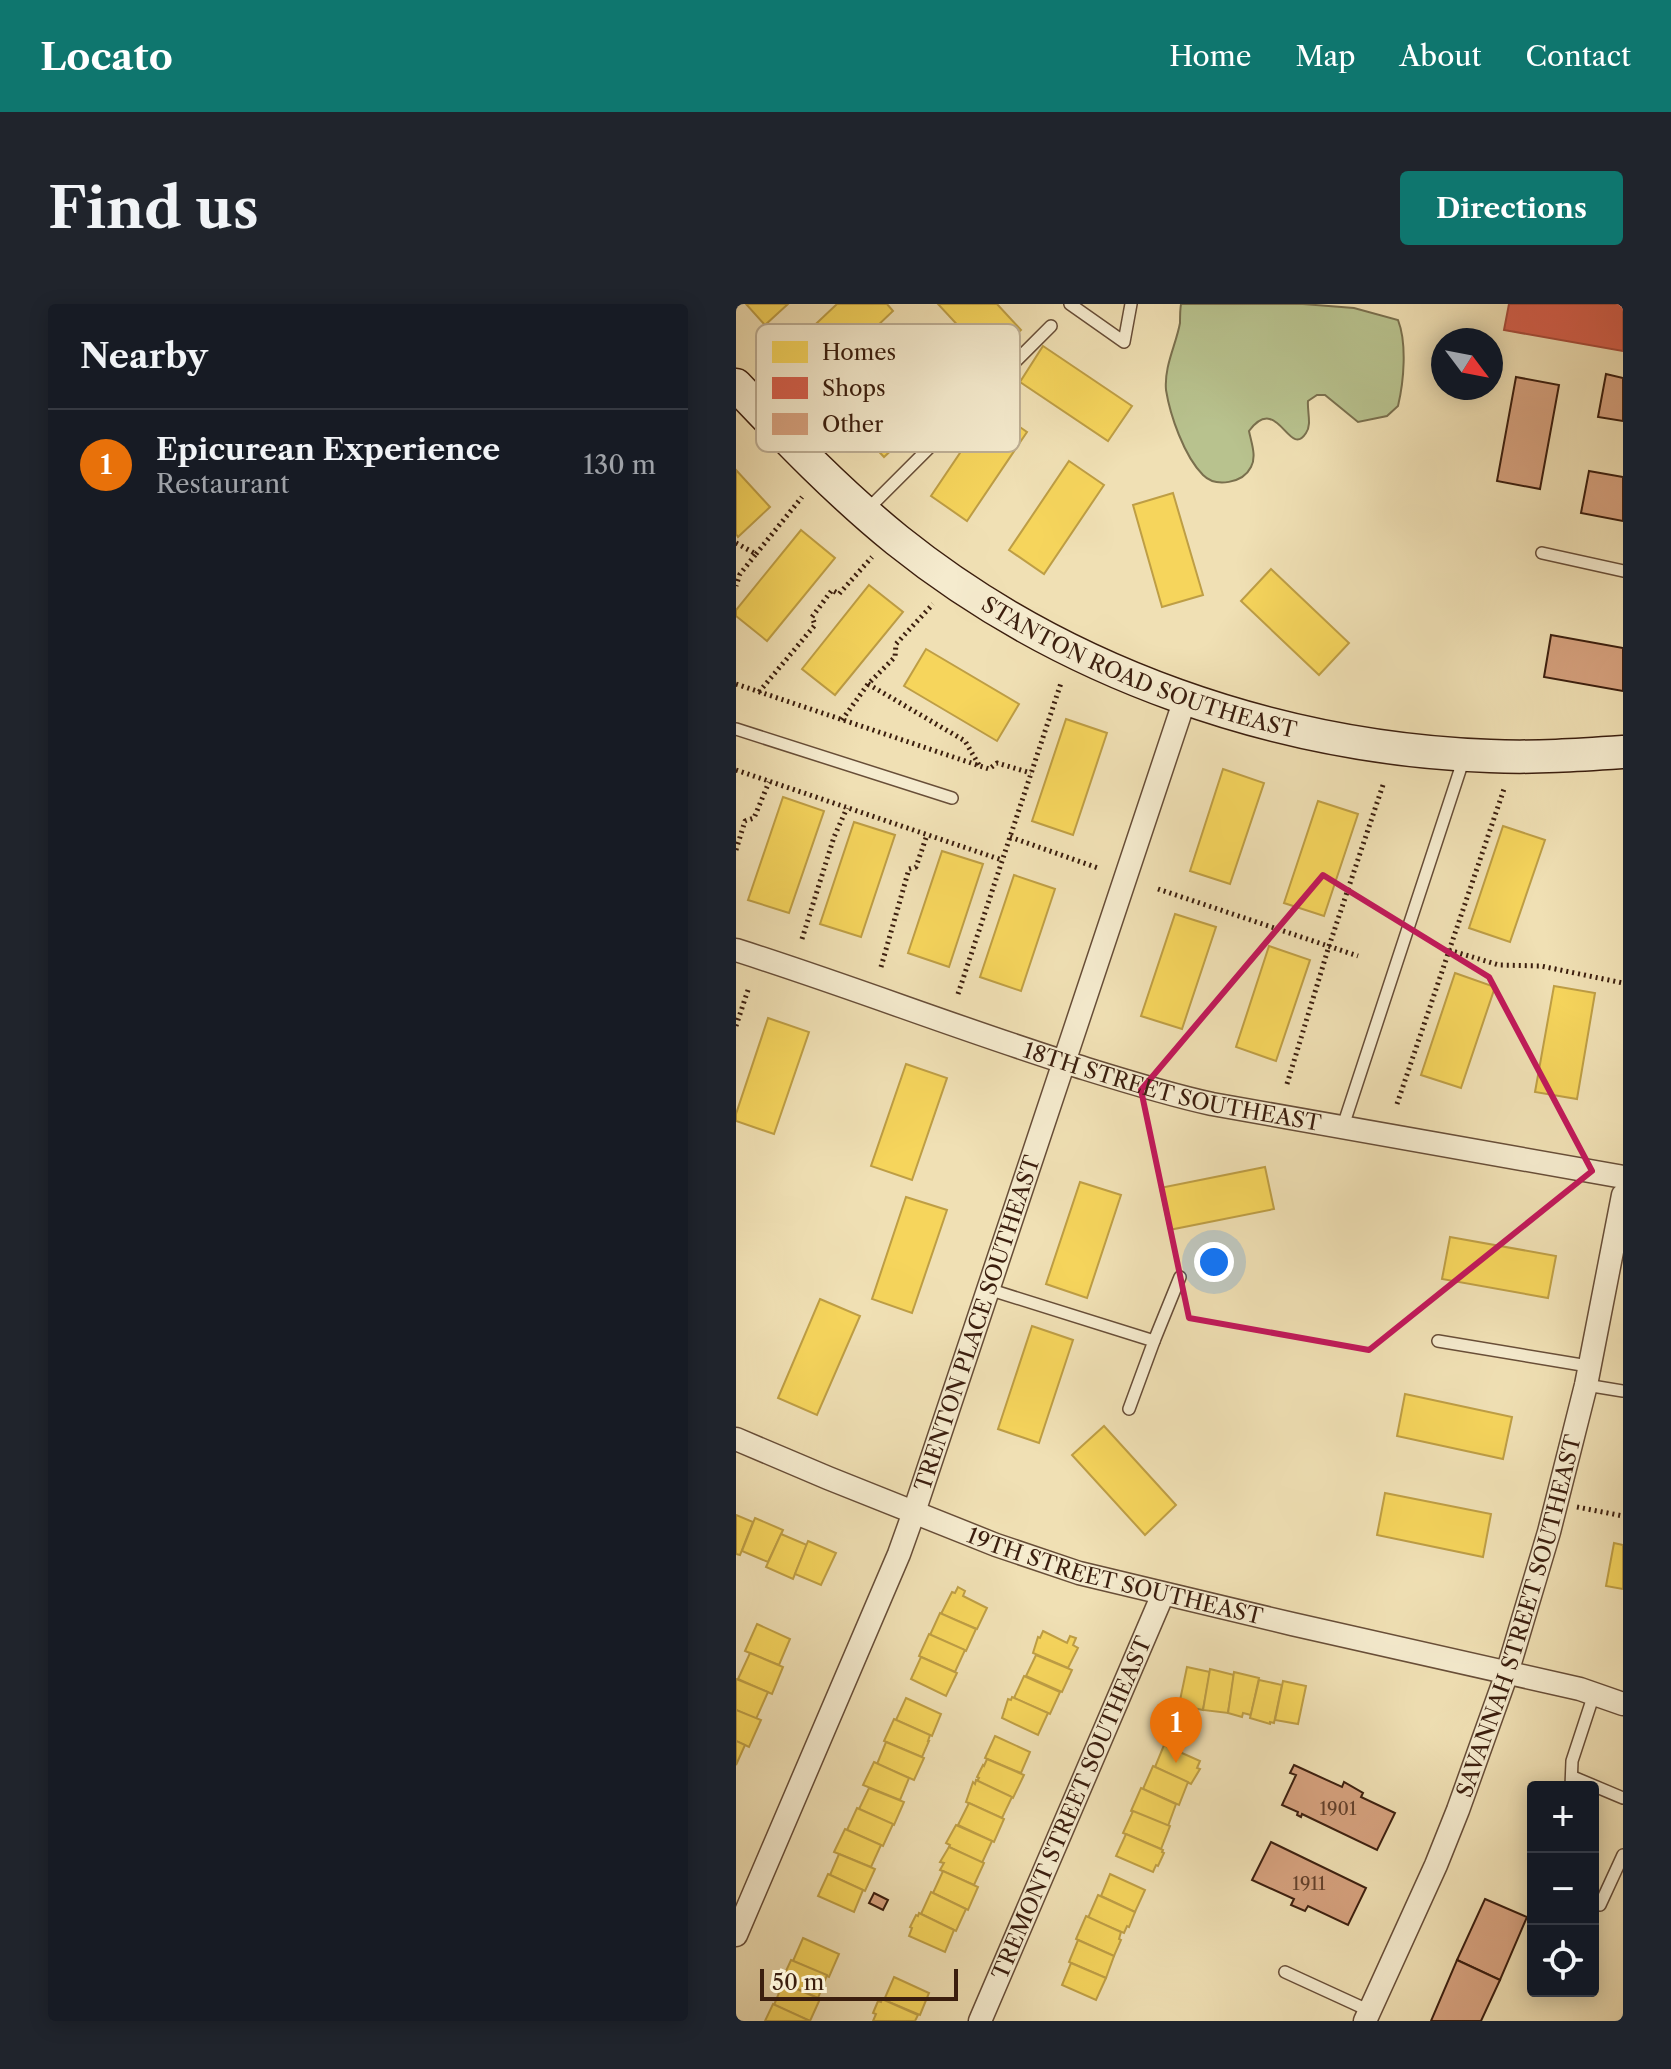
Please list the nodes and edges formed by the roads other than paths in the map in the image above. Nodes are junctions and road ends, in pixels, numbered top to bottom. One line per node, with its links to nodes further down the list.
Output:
1 (1070, 304): 2 (lane)
2 (1131, 304)
3 (1051, 326): 4 (lane)
4 (1020, 357)
5 (736, 385): 6 (street, STANTON ROAD SOUTHEAST)
6 (756, 406)
7 (799, 452): 9 (street, STANTON ROAD SOUTHEAST)
8 (925, 452): 9 (lane)
9 (864, 513): 12 (street, STANTON ROAD SOUTHEAST)
10 (1542, 553): 11 (lane)
11 (1623, 571)
12 (1185, 699): 15 (street, STANTON ROAD SOUTHEAST); 18 (street, TRENTON PLACE SOUTHEAST)
13 (736, 729): 16 (lane)
14 (1623, 752): 15 (street, STANTON ROAD SOUTHEAST)
15 (1465, 755): 19 (lane)
16 (952, 798)
17 (736, 950): 18 (street, 18TH STREET SOUTHEAST)
18 (1064, 1062): 19 (street, 18TH STREET SOUTHEAST); 23 (street, TRENTON PLACE SOUTHEAST)
19 (1343, 1126): 20 (street, 18TH STREET SOUTHEAST)
20 (1623, 1177)
21 (1623, 1195): 26 (street, SAVANNAH STREET SOUTHEAST)
22 (1180, 1277): 24 (lane)
23 (988, 1289): 24 (lane); 30 (street, TRENTON PLACE SOUTHEAST)
24 (1154, 1341): 28 (lane)
25 (1438, 1341): 26 (lane)
26 (1587, 1376): 27 (lane); 32 (street, SAVANNAH STREET SOUTHEAST)
27 (1623, 1391)
28 (1129, 1409)
29 (736, 1439): 30 (street, 19TH STREET SOUTHEAST)
30 (914, 1512): 31 (street, 19TH STREET SOUTHEAST); 40 (street, TRENTON PLACE SOUTHEAST)
31 (1163, 1594): 32 (street, 19TH STREET SOUTHEAST); 43 (street, TREMONT STREET SOUTHEAST)
32 (1507, 1673): 33 (street, 19TH STREET SOUTHEAST); 42 (street, SAVANNAH STREET SOUTHEAST)
33 (1594, 1694): 34 (street, 19TH STREET SOUTHEAST); 35 (lane)
34 (1623, 1704)
35 (1572, 1781)
36 (1599, 1790): 37 (lane)
37 (1623, 1798)
38 (1623, 1855): 39 (lane)
39 (1599, 1905)
40 (736, 1935)
41 (1285, 1972): 42 (lane)
42 (1368, 2016)
43 (980, 2021)

